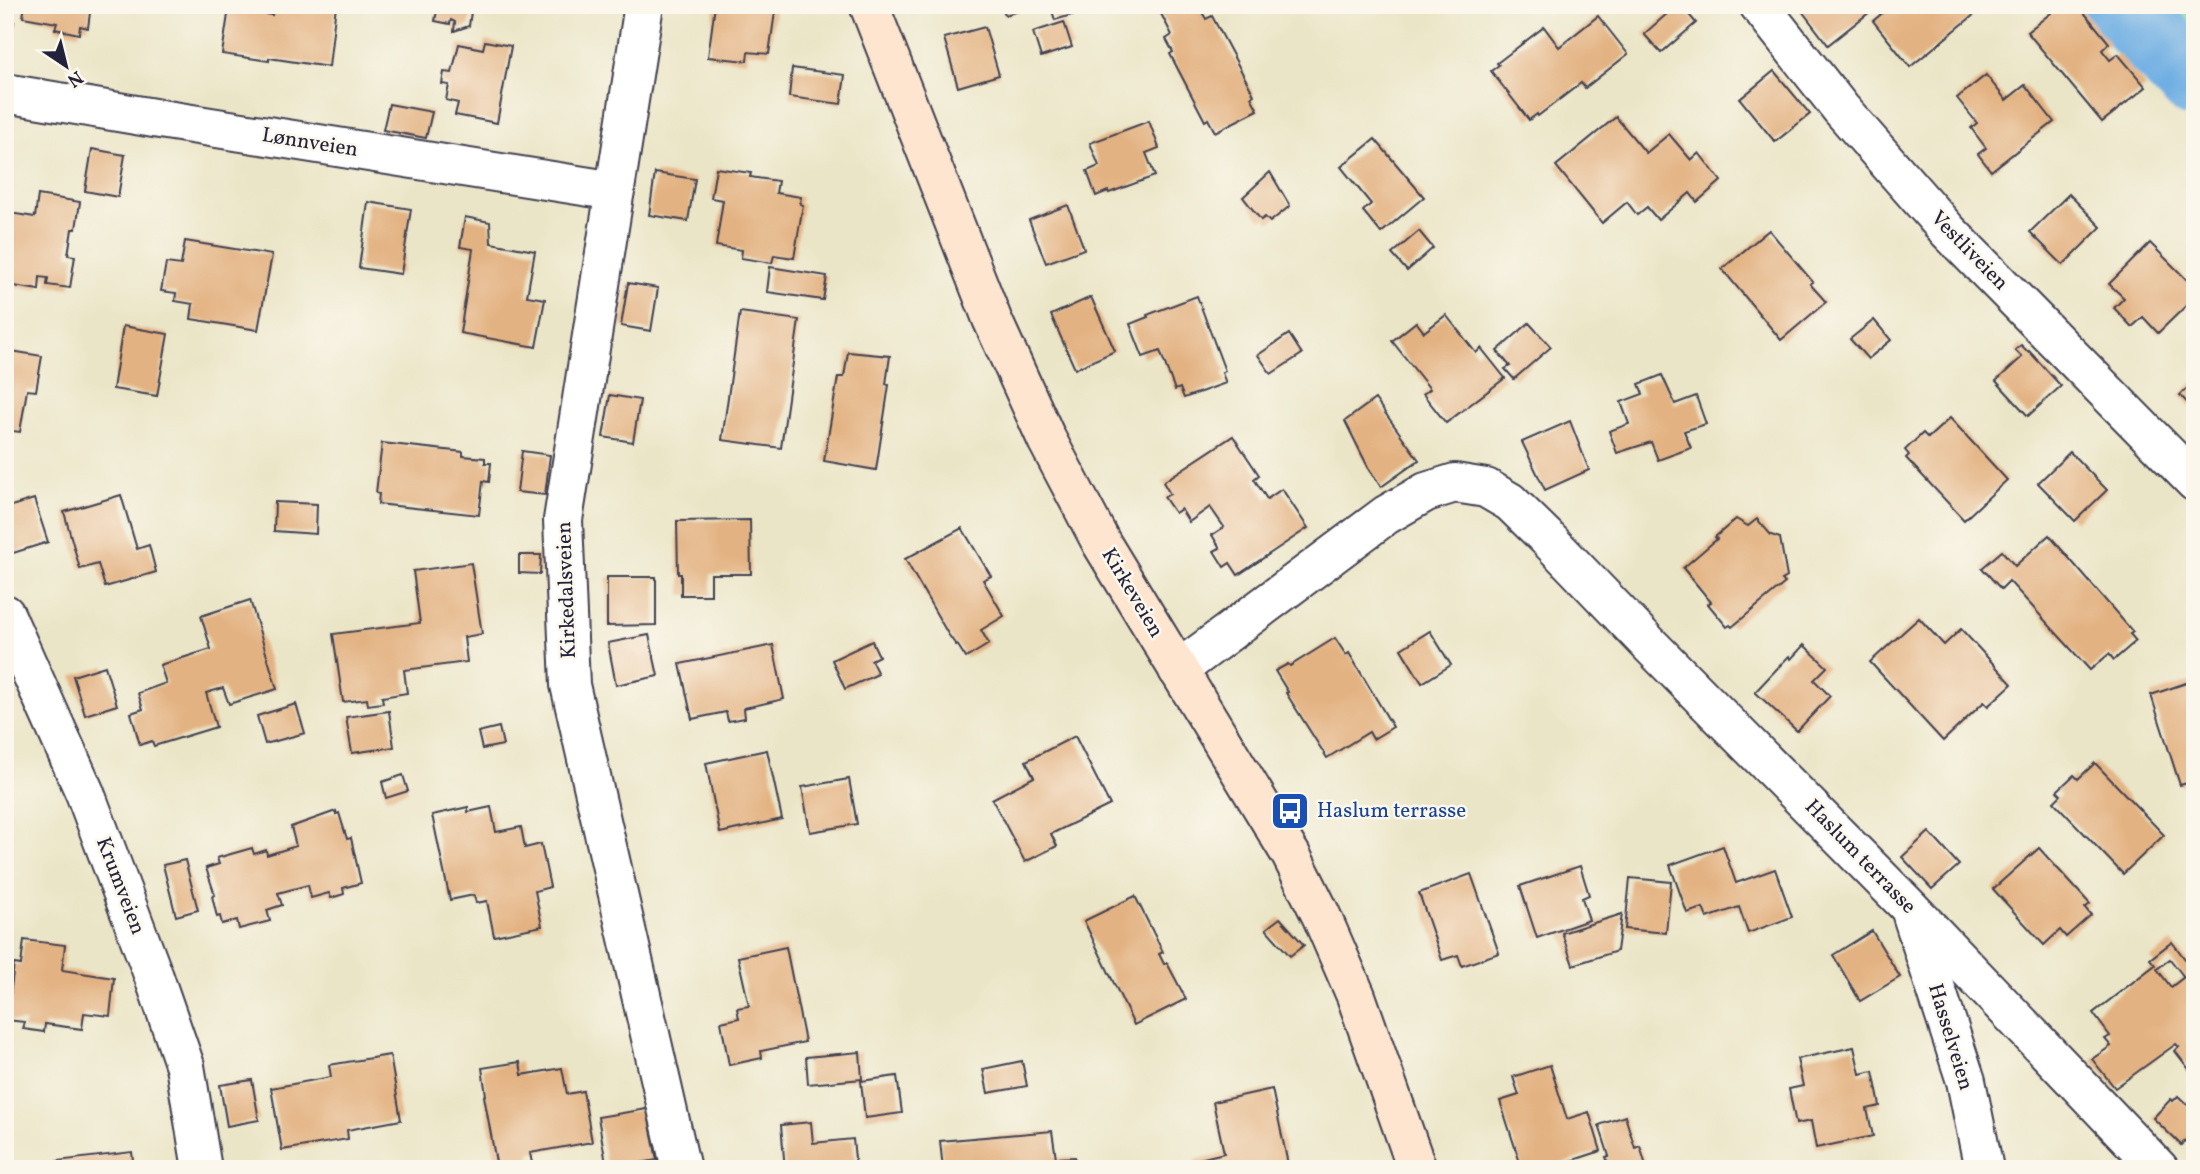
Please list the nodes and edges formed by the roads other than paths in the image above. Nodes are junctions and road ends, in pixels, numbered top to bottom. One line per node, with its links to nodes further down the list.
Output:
1 (644, 5): 5 (street, Kirkedalsveien)
2 (869, 5): 8 (main road, Kirkeveien)
3 (1759, 5): 6 (street, Vestliveien)
4 (5, 93): 5 (street, Lønnveien)
5 (615, 191): 11 (street, Kirkedalsveien)
6 (2195, 482)
7 (5, 614): 10 (street, Krumveien)
8 (1178, 670): 9 (street, Haslum terrasse); 12 (main road, Kirkeveien)
9 (1909, 907): 13 (street, Hasselveien); 14 (street, Haslum terrasse)
10 (202, 1169)
11 (681, 1169)
12 (1417, 1169)
13 (1984, 1169)
14 (2159, 1169)

